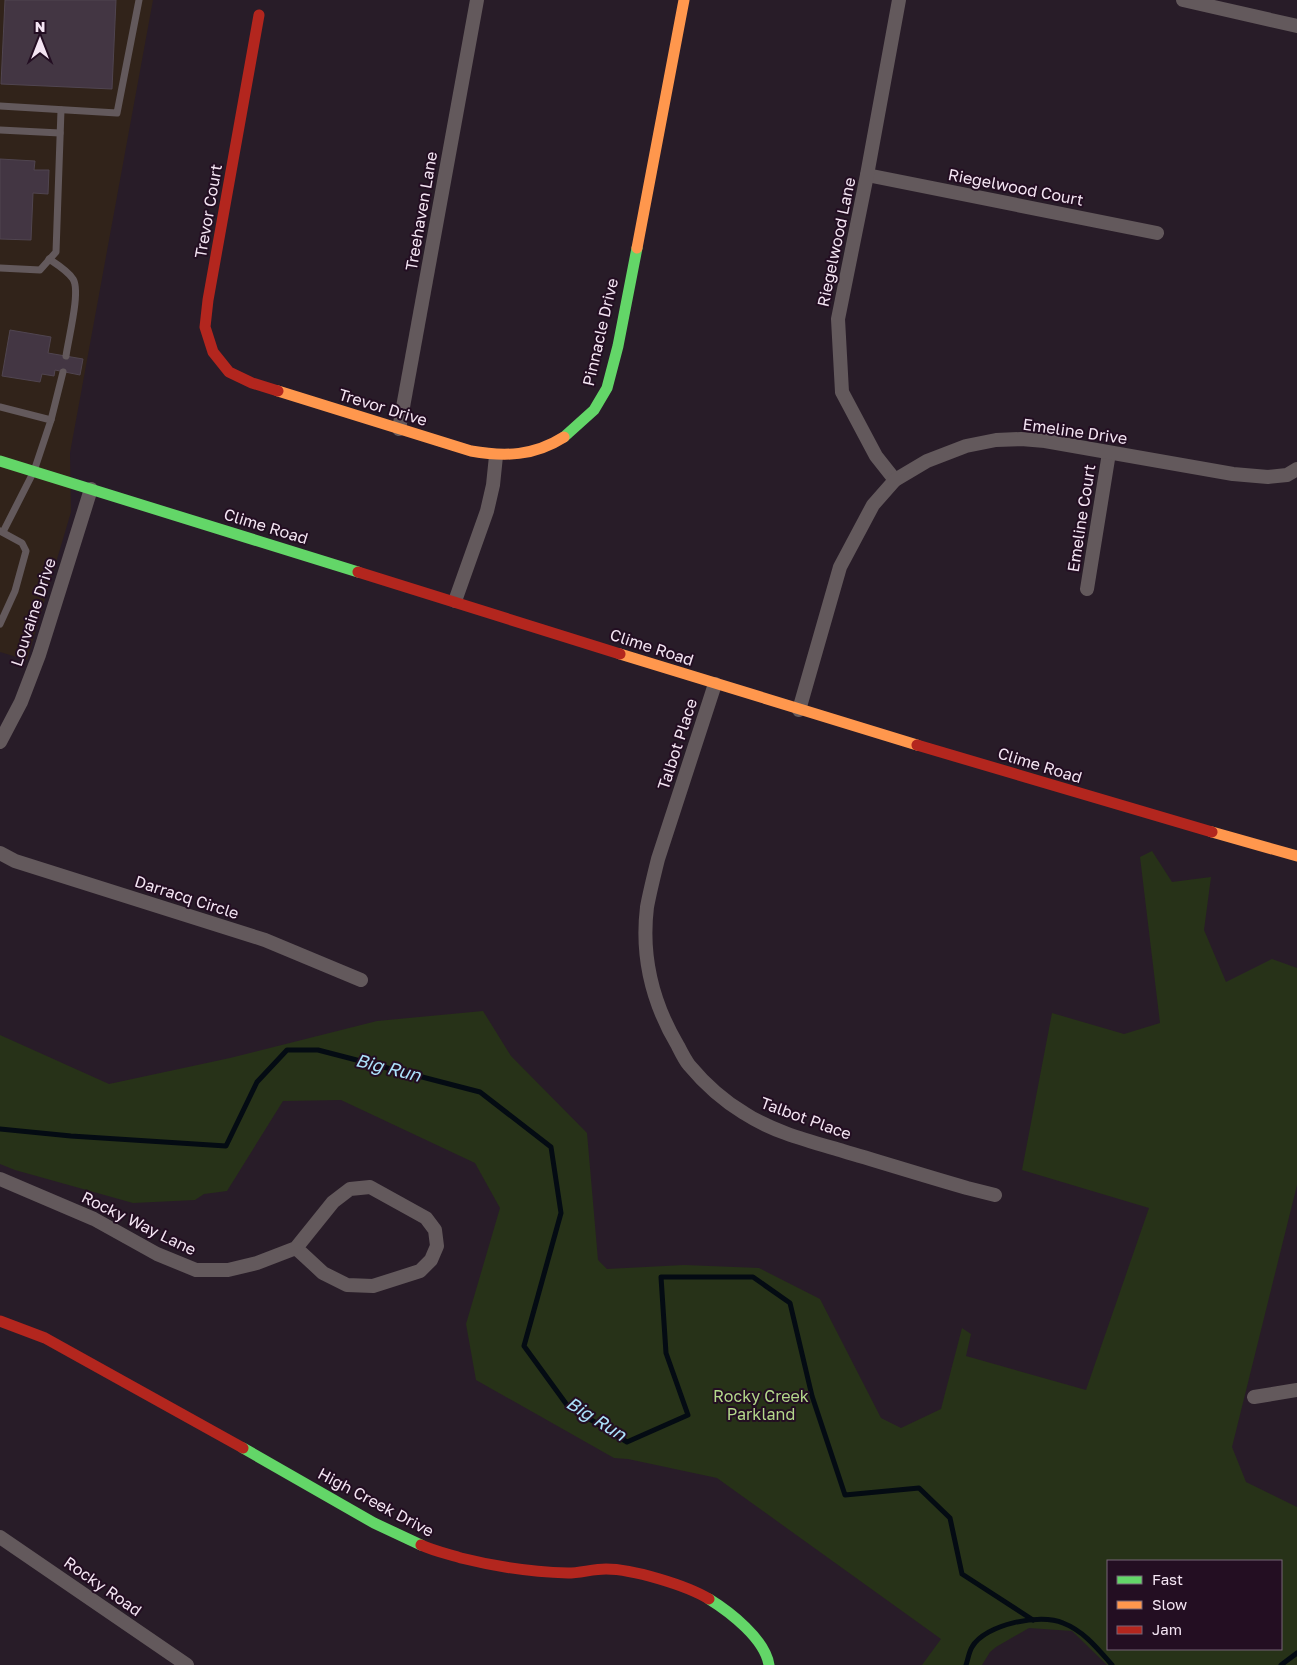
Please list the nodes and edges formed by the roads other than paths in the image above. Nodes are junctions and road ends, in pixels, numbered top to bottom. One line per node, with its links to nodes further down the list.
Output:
1 (139, 0): 9 (lane)
2 (477, 0): 21 (street, Treehaven Lane)
3 (684, 0): 23 (street, Pinnacle Drive)
4 (899, 0): 12 (street, Riegelwood Lane)
5 (1183, 0): 7 (street)
6 (259, 15): 18 (street, Trevor Court)
7 (1297, 26)
8 (0, 106): 9 (lane)
9 (61, 110): 11 (lane)
10 (0, 130): 11 (lane)
11 (60, 133): 14 (lane)
12 (867, 176): 13 (street, Riegelwood Court); 27 (street, Riegelwood Lane)
13 (1157, 233)
14 (50, 259): 15 (lane); 16 (lane)
15 (0, 268)
16 (66, 356)
17 (63, 372): 20 (lane)
18 (261, 386): 21 (street, Trevor Drive)
19 (0, 407): 20 (lane)
20 (51, 420): 26 (lane)
21 (399, 429): 23 (street, Trevor Drive)
22 (1109, 453): 25 (street, Emeline Drive); 27 (street, Emeline Drive); 30 (street, Emeline Court)
23 (496, 456): 31 (street)
24 (0, 460): 26 (street, Clime Road)
25 (1297, 469)
26 (34, 471): 28 (street, Clime Road); 29 (lane)
27 (895, 480): 34 (street, Emeline Drive)
28 (91, 489): 31 (street, Clime Road); 35 (street, Louvaine Drive)
29 (2, 531): 32 (lane)
30 (1087, 589)
31 (455, 601): 33 (street, Clime Road)
32 (0, 624)
33 (715, 684): 34 (street, Clime Road); 40 (street, Talbot Place)
34 (799, 710): 37 (street, Clime Road)
35 (0, 742)
36 (0, 853): 38 (street, Darracq Circle)
37 (1297, 856)
38 (361, 980)
39 (0, 1179): 41 (street, Rocky Way Lane)
40 (994, 1195)
41 (296, 1248): 41 (street)
42 (0, 1321): 47 (street, High Creek Drive)
43 (1297, 1390): 44 (street)
44 (1254, 1397)
45 (0, 1537): 46 (street, Rocky Road)
46 (186, 1665)
47 (769, 1665)

